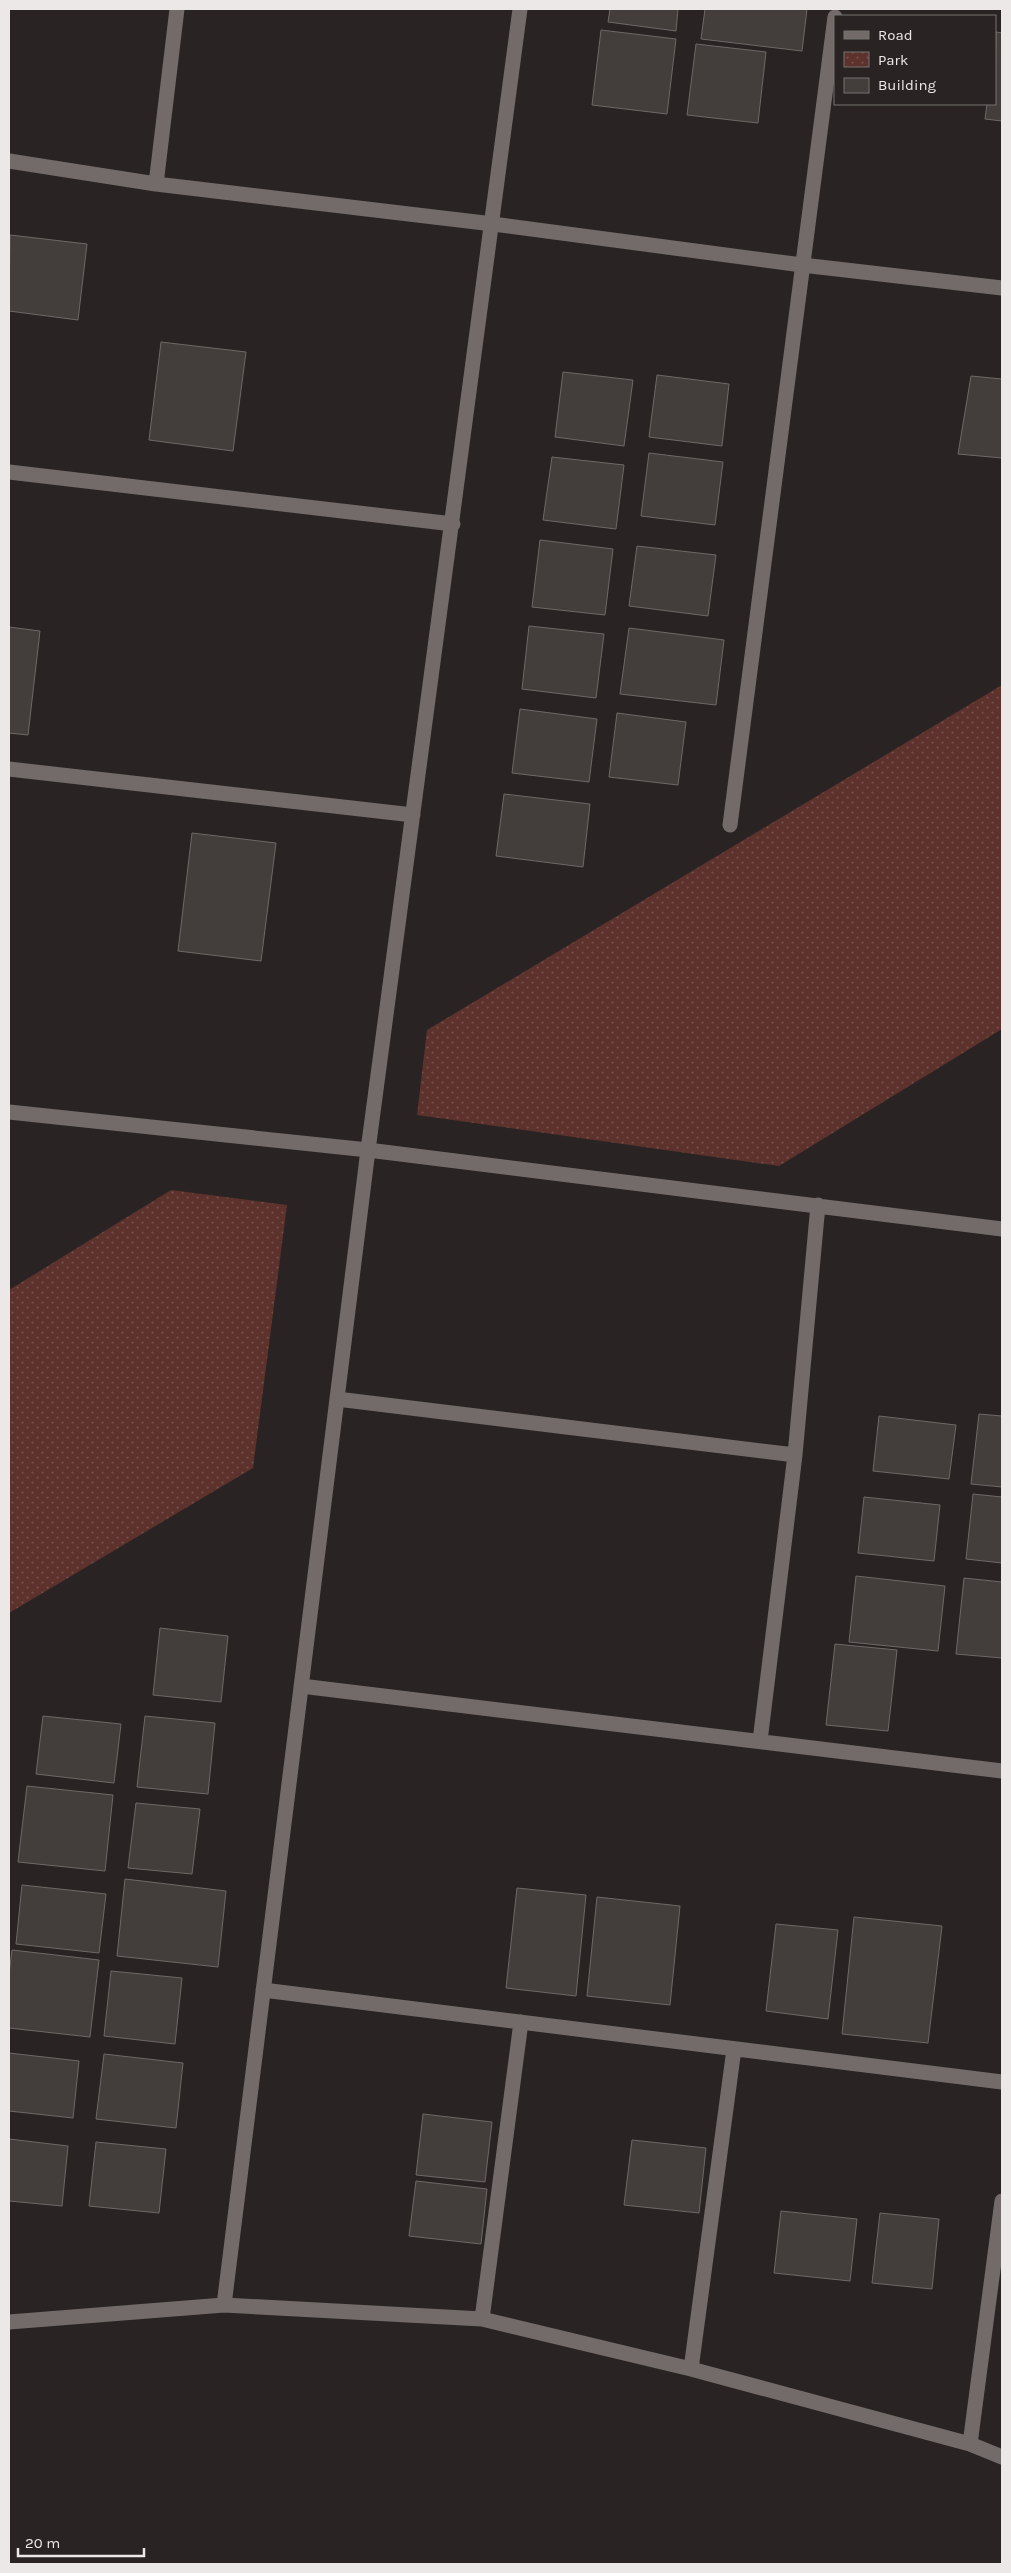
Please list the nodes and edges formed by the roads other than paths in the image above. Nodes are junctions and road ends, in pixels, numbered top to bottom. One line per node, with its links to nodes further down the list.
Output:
1 (177, 9): 5 (street)
2 (520, 9): 6 (street)
3 (834, 25): 7 (street)
4 (9, 161): 5 (street)
5 (156, 184): 6 (street)
6 (493, 224): 7 (street); 10 (street)
7 (802, 266): 8 (street); 13 (street)
8 (1002, 288)
9 (9, 472): 10 (street)
10 (453, 524): 12 (street)
11 (9, 768): 12 (street)
12 (413, 815): 15 (street)
13 (730, 825)
14 (9, 1112): 15 (street)
15 (368, 1150): 16 (street); 18 (street)
16 (818, 1205): 17 (street); 19 (street)
17 (1002, 1229)
18 (337, 1399): 19 (street); 20 (street)
19 (795, 1455): 21 (street)
20 (301, 1686): 21 (street); 23 (street)
21 (760, 1741): 22 (street)
22 (1002, 1770)
23 (263, 1990): 24 (street); 28 (street)
24 (521, 2022): 25 (street); 29 (street)
25 (734, 2049): 26 (street); 31 (street)
26 (1002, 2082)
27 (1002, 2201): 32 (street)
28 (224, 2305): 29 (street); 30 (street)
29 (482, 2319): 31 (street)
30 (9, 2322)
31 (691, 2369): 32 (street)
32 (970, 2444): 33 (street)
33 (1002, 2457)

